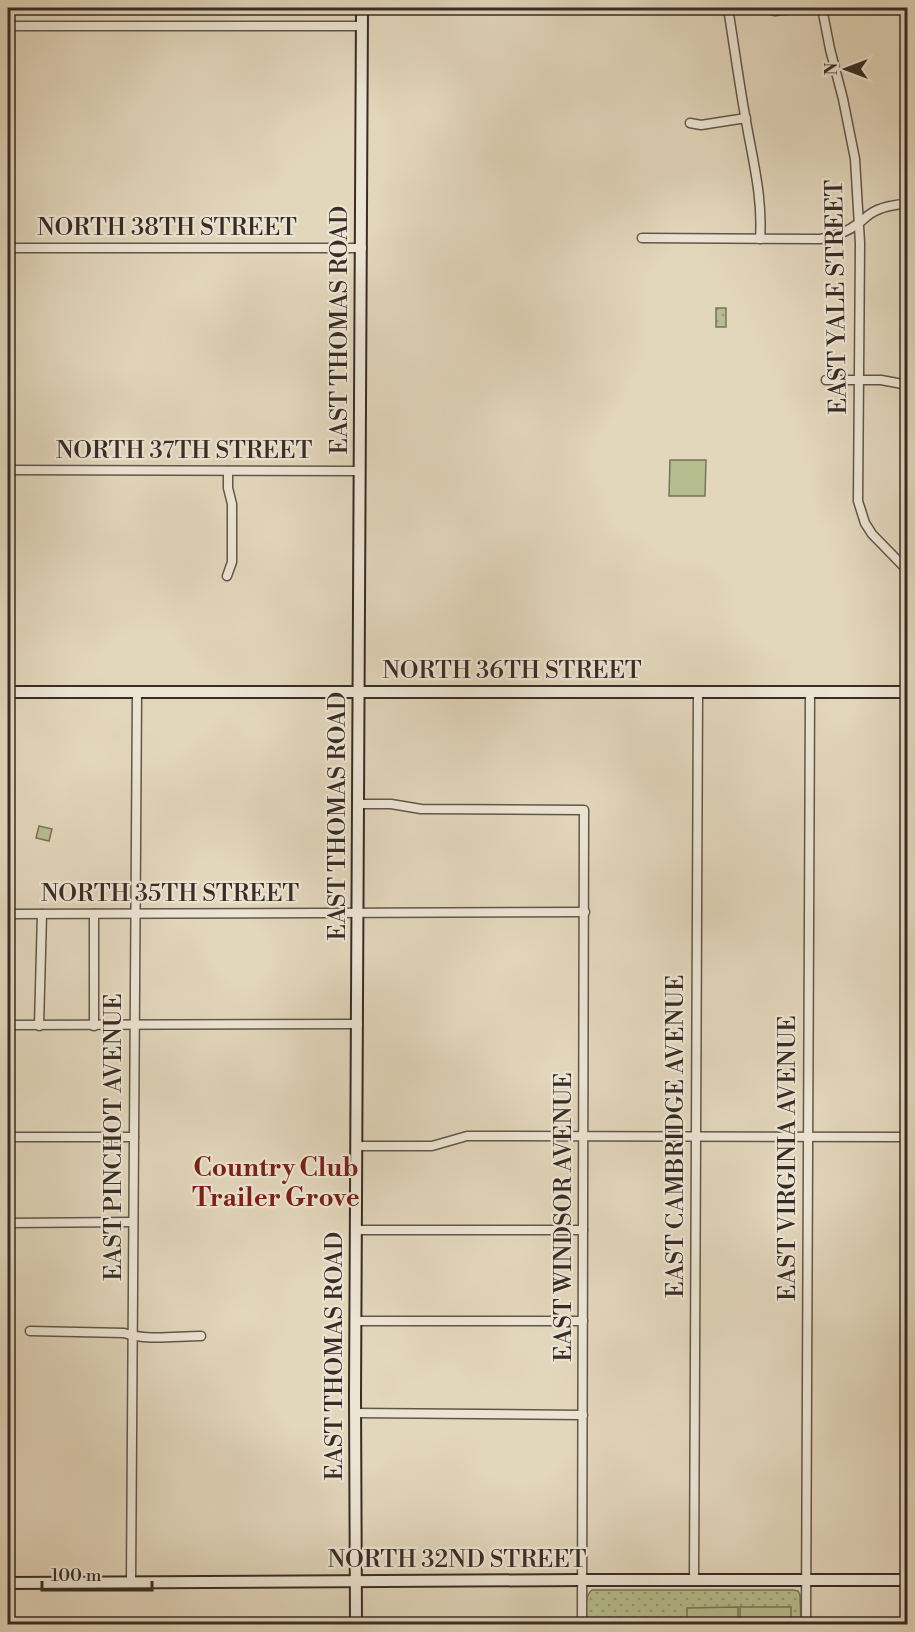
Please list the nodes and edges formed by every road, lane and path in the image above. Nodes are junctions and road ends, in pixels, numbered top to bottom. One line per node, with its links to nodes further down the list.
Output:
1 (362, 8): 7 (main road, EAST THOMAS ROAD)
2 (728, 8): 8 (street)
3 (764, 8): 4 (street)
4 (799, 8)
5 (822, 8): 11 (street, EAST YALE STREET)
6 (8, 26): 7 (street)
7 (362, 26): 15 (main road, EAST THOMAS ROAD)
8 (746, 118): 9 (street); 13 (street)
9 (690, 123)
10 (908, 204): 11 (street)
11 (858, 224): 13 (street); 17 (street, EAST YALE STREET)
12 (642, 238): 13 (street)
13 (760, 239)
14 (8, 248): 15 (street, NORTH 38TH STREET)
15 (362, 248): 21 (main road, EAST THOMAS ROAD)
16 (826, 380): 17 (street)
17 (859, 380): 18 (street); 22 (street, EAST YALE STREET)
18 (908, 385)
19 (8, 470): 20 (street, NORTH 37TH STREET)
20 (228, 471): 21 (street, NORTH 37TH STREET); 23 (street)
21 (360, 471): 26 (main road, EAST THOMAS ROAD)
22 (908, 571)
23 (227, 576)
24 (8, 692): 25 (main road, NORTH 36TH STREET)
25 (137, 692): 26 (main road, NORTH 36TH STREET); 33 (street, EAST PINCHOT AVENUE)
26 (359, 692): 27 (main road, NORTH 36TH STREET); 30 (main road, EAST THOMAS ROAD)
27 (698, 692): 28 (main road, NORTH 36TH STREET); 45 (street, EAST CAMBRIDGE AVENUE)
28 (810, 692): 29 (main road, NORTH 36TH STREET); 46 (street, EAST VIRGINIA AVENUE)
29 (908, 692)
30 (359, 804): 31 (main road, EAST THOMAS ROAD); 32 (street, EAST WINDSOR AVENUE)
31 (358, 912): 32 (street, NORTH 35TH STREET); 33 (street, NORTH 35TH STREET); 37 (main road, EAST THOMAS ROAD)
32 (585, 912): 44 (street, EAST WINDSOR AVENUE)
33 (135, 913): 36 (street, NORTH 35TH STREET); 39 (street, EAST PINCHOT AVENUE)
34 (8, 914): 35 (street, NORTH 35TH STREET)
35 (40, 914): 36 (street, NORTH 35TH STREET); 40 (street)
36 (94, 914): 41 (street)
37 (358, 1024): 39 (street); 48 (main road, EAST THOMAS ROAD)
38 (8, 1025): 40 (street)
39 (135, 1025): 41 (street); 43 (street, EAST PINCHOT AVENUE)
40 (39, 1026): 41 (street)
41 (94, 1026)
42 (8, 1137): 43 (street)
43 (134, 1137): 50 (street, EAST PINCHOT AVENUE)
44 (584, 1137): 45 (street); 48 (street); 52 (street, EAST WINDSOR AVENUE)
45 (696, 1137): 46 (street); 64 (street, EAST CAMBRIDGE AVENUE)
46 (808, 1137): 47 (street); 61 (street, EAST VIRGINIA AVENUE)
47 (908, 1137)
48 (357, 1146): 51 (main road, EAST THOMAS ROAD)
49 (8, 1222): 50 (street)
50 (133, 1222): 56 (street, EAST PINCHOT AVENUE)
51 (357, 1230): 52 (street); 53 (main road, EAST THOMAS ROAD)
52 (583, 1230): 54 (street, EAST WINDSOR AVENUE)
53 (357, 1321): 54 (street); 58 (main road, EAST THOMAS ROAD)
54 (583, 1322): 59 (street, EAST WINDSOR AVENUE)
55 (30, 1331): 56 (street)
56 (133, 1336): 57 (street); 66 (street, EAST PINCHOT AVENUE)
57 (201, 1336)
58 (355, 1413): 59 (street); 63 (main road, EAST THOMAS ROAD)
59 (583, 1414): 60 (street, EAST WINDSOR AVENUE)
60 (581, 1580): 63 (main road, NORTH 32ND STREET); 64 (main road, NORTH 32ND STREET); 68 (street, EAST WINDSOR AVENUE)
61 (806, 1580): 62 (main road, NORTH 32ND STREET); 64 (main road, NORTH 32ND STREET); 69 (street, EAST VIRGINIA AVENUE)
62 (908, 1580)
63 (355, 1581): 66 (main road, NORTH 32ND STREET); 67 (main road, EAST THOMAS ROAD)
64 (694, 1581)
65 (8, 1583): 66 (main road, NORTH 32ND STREET)
66 (131, 1583)
67 (356, 1624)
68 (582, 1624)
69 (806, 1624)

